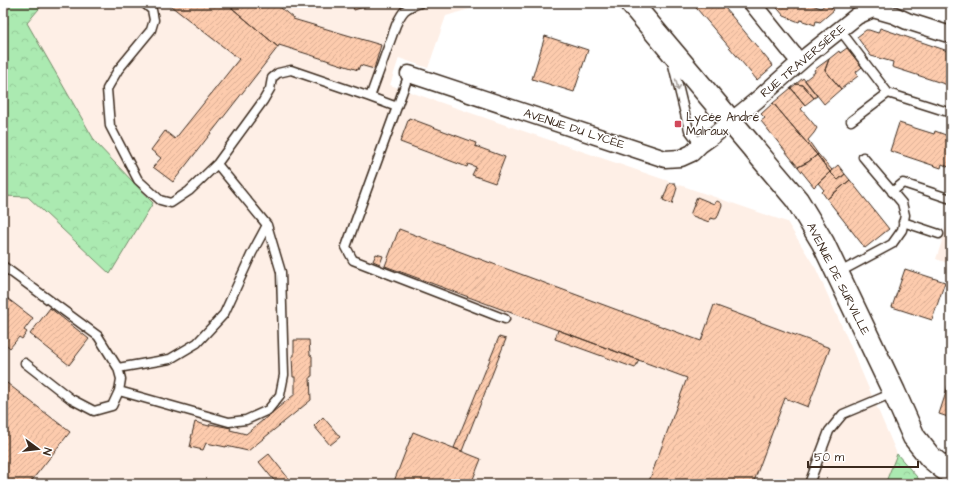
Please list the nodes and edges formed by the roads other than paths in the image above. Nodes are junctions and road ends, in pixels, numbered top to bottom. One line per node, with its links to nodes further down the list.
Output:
1 (144, 3): 19 (lane)
2 (420, 3): 12 (lane)
3 (631, 3): 8 (street, AVENUE DE SURVILLE)
4 (752, 3): 9 (street)
5 (881, 7): 6 (street, RUE TRAVERSIÈRE); 7 (street)
6 (840, 30): 9 (street, RUE TRAVERSIÈRE); 11 (lane)
7 (951, 35)
8 (668, 47): 15 (street, AVENUE DE SURVILLE); 17 (lane, one-way to 17)
9 (800, 62): 15 (street, RUE TRAVERSIÈRE)
10 (409, 74): 13 (lane); 17 (street, AVENUE DU LYCÉE)
11 (888, 93): 14 (lane); 16 (lane)
12 (370, 97): 13 (lane); 19 (lane)
13 (397, 107): 27 (lane)
14 (951, 113)
15 (731, 122): 17 (street, AVENUE DU LYCÉE); 26 (street, AVENUE DE SURVILLE)
16 (850, 122)
17 (700, 145)
18 (863, 157): 20 (lane)
19 (218, 164): 23 (lane)
20 (892, 192): 21 (lane); 22 (lane)
21 (951, 199)
22 (903, 222): 24 (lane); 26 (lane)
23 (266, 225): 29 (lane); 30 (lane)
24 (939, 234)
25 (3, 266): 29 (lane)
26 (837, 273): 31 (street, AVENUE DE SURVILLE)
27 (505, 319)
28 (25, 363): 30 (lane)
29 (118, 368): 30 (lane)
30 (119, 391)
31 (894, 392): 32 (street, AVENUE DE SURVILLE); 33 (lane)
32 (951, 473)
33 (809, 484)

